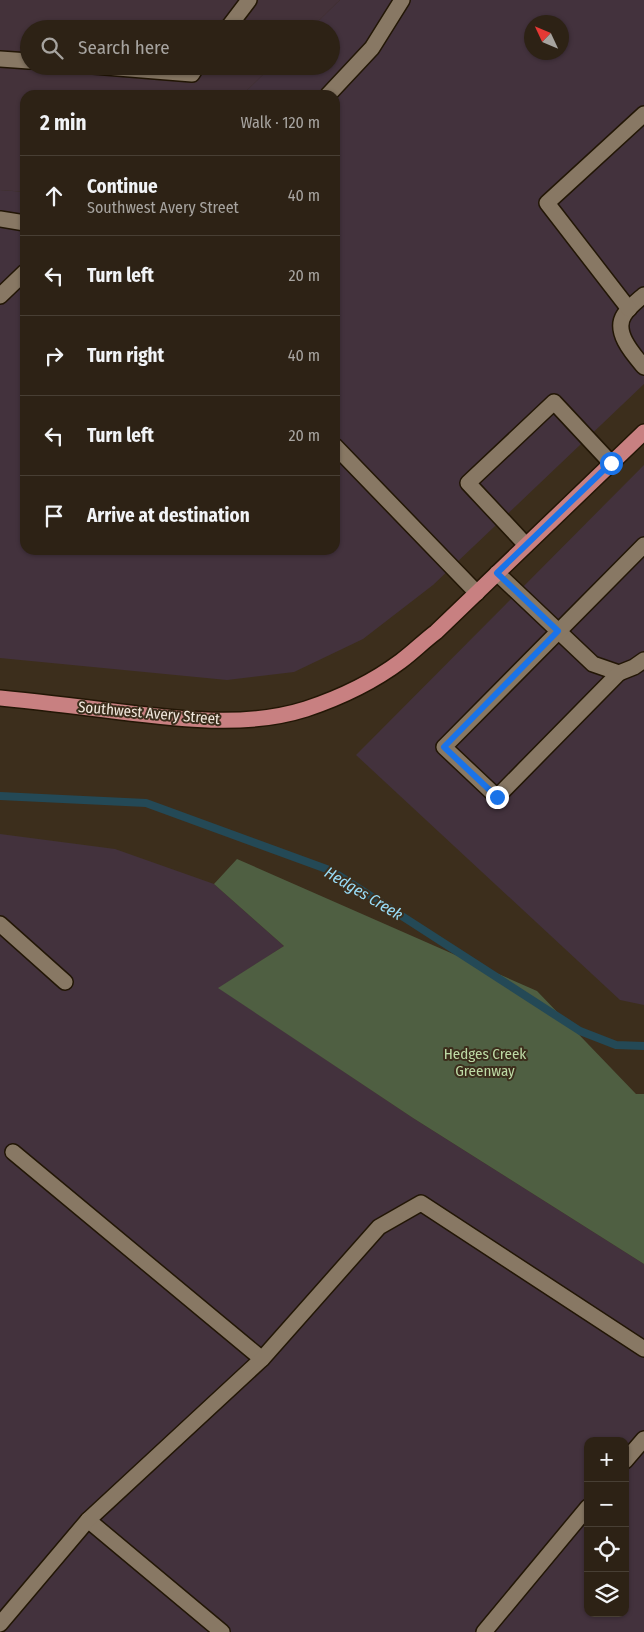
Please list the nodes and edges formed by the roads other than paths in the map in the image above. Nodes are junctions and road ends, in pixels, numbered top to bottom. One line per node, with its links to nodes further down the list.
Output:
1 (249, 0): 3 (lane)
2 (402, 0): 6 (lane)
3 (234, 20)
4 (0, 59): 5 (lane)
5 (20, 61)
6 (333, 90)
7 (644, 114): 13 (lane)
8 (0, 219): 9 (lane)
9 (20, 222)
10 (20, 277): 12 (lane)
11 (644, 295): 13 (lane)
12 (0, 296)
13 (629, 309): 14 (lane)
14 (644, 367)
15 (643, 435): 17 (main road, Southwest Avery Street)
16 (340, 451): 21 (lane)
17 (611, 463): 18 (main road, Southwest Avery Street); 18 (lane)
18 (526, 545): 20 (main road, Southwest Avery Street)
19 (644, 545): 22 (lane)
20 (497, 573): 21 (main road, Southwest Avery Street); 22 (lane)
21 (478, 593): 25 (main road, Southwest Avery Street)
22 (558, 631): 24 (lane); 24 (lane)
23 (644, 660): 24 (lane)
24 (618, 673)
25 (0, 698)
26 (0, 924): 27 (lane)
27 (65, 982)
28 (13, 1152): 30 (lane)
29 (644, 1348): 30 (lane)
30 (262, 1359): 34 (lane)
31 (644, 1439): 32 (lane)
32 (629, 1457)
33 (584, 1512): 37 (lane)
34 (88, 1520): 35 (lane); 36 (lane)
35 (0, 1624)
36 (222, 1632)
37 (484, 1632)

